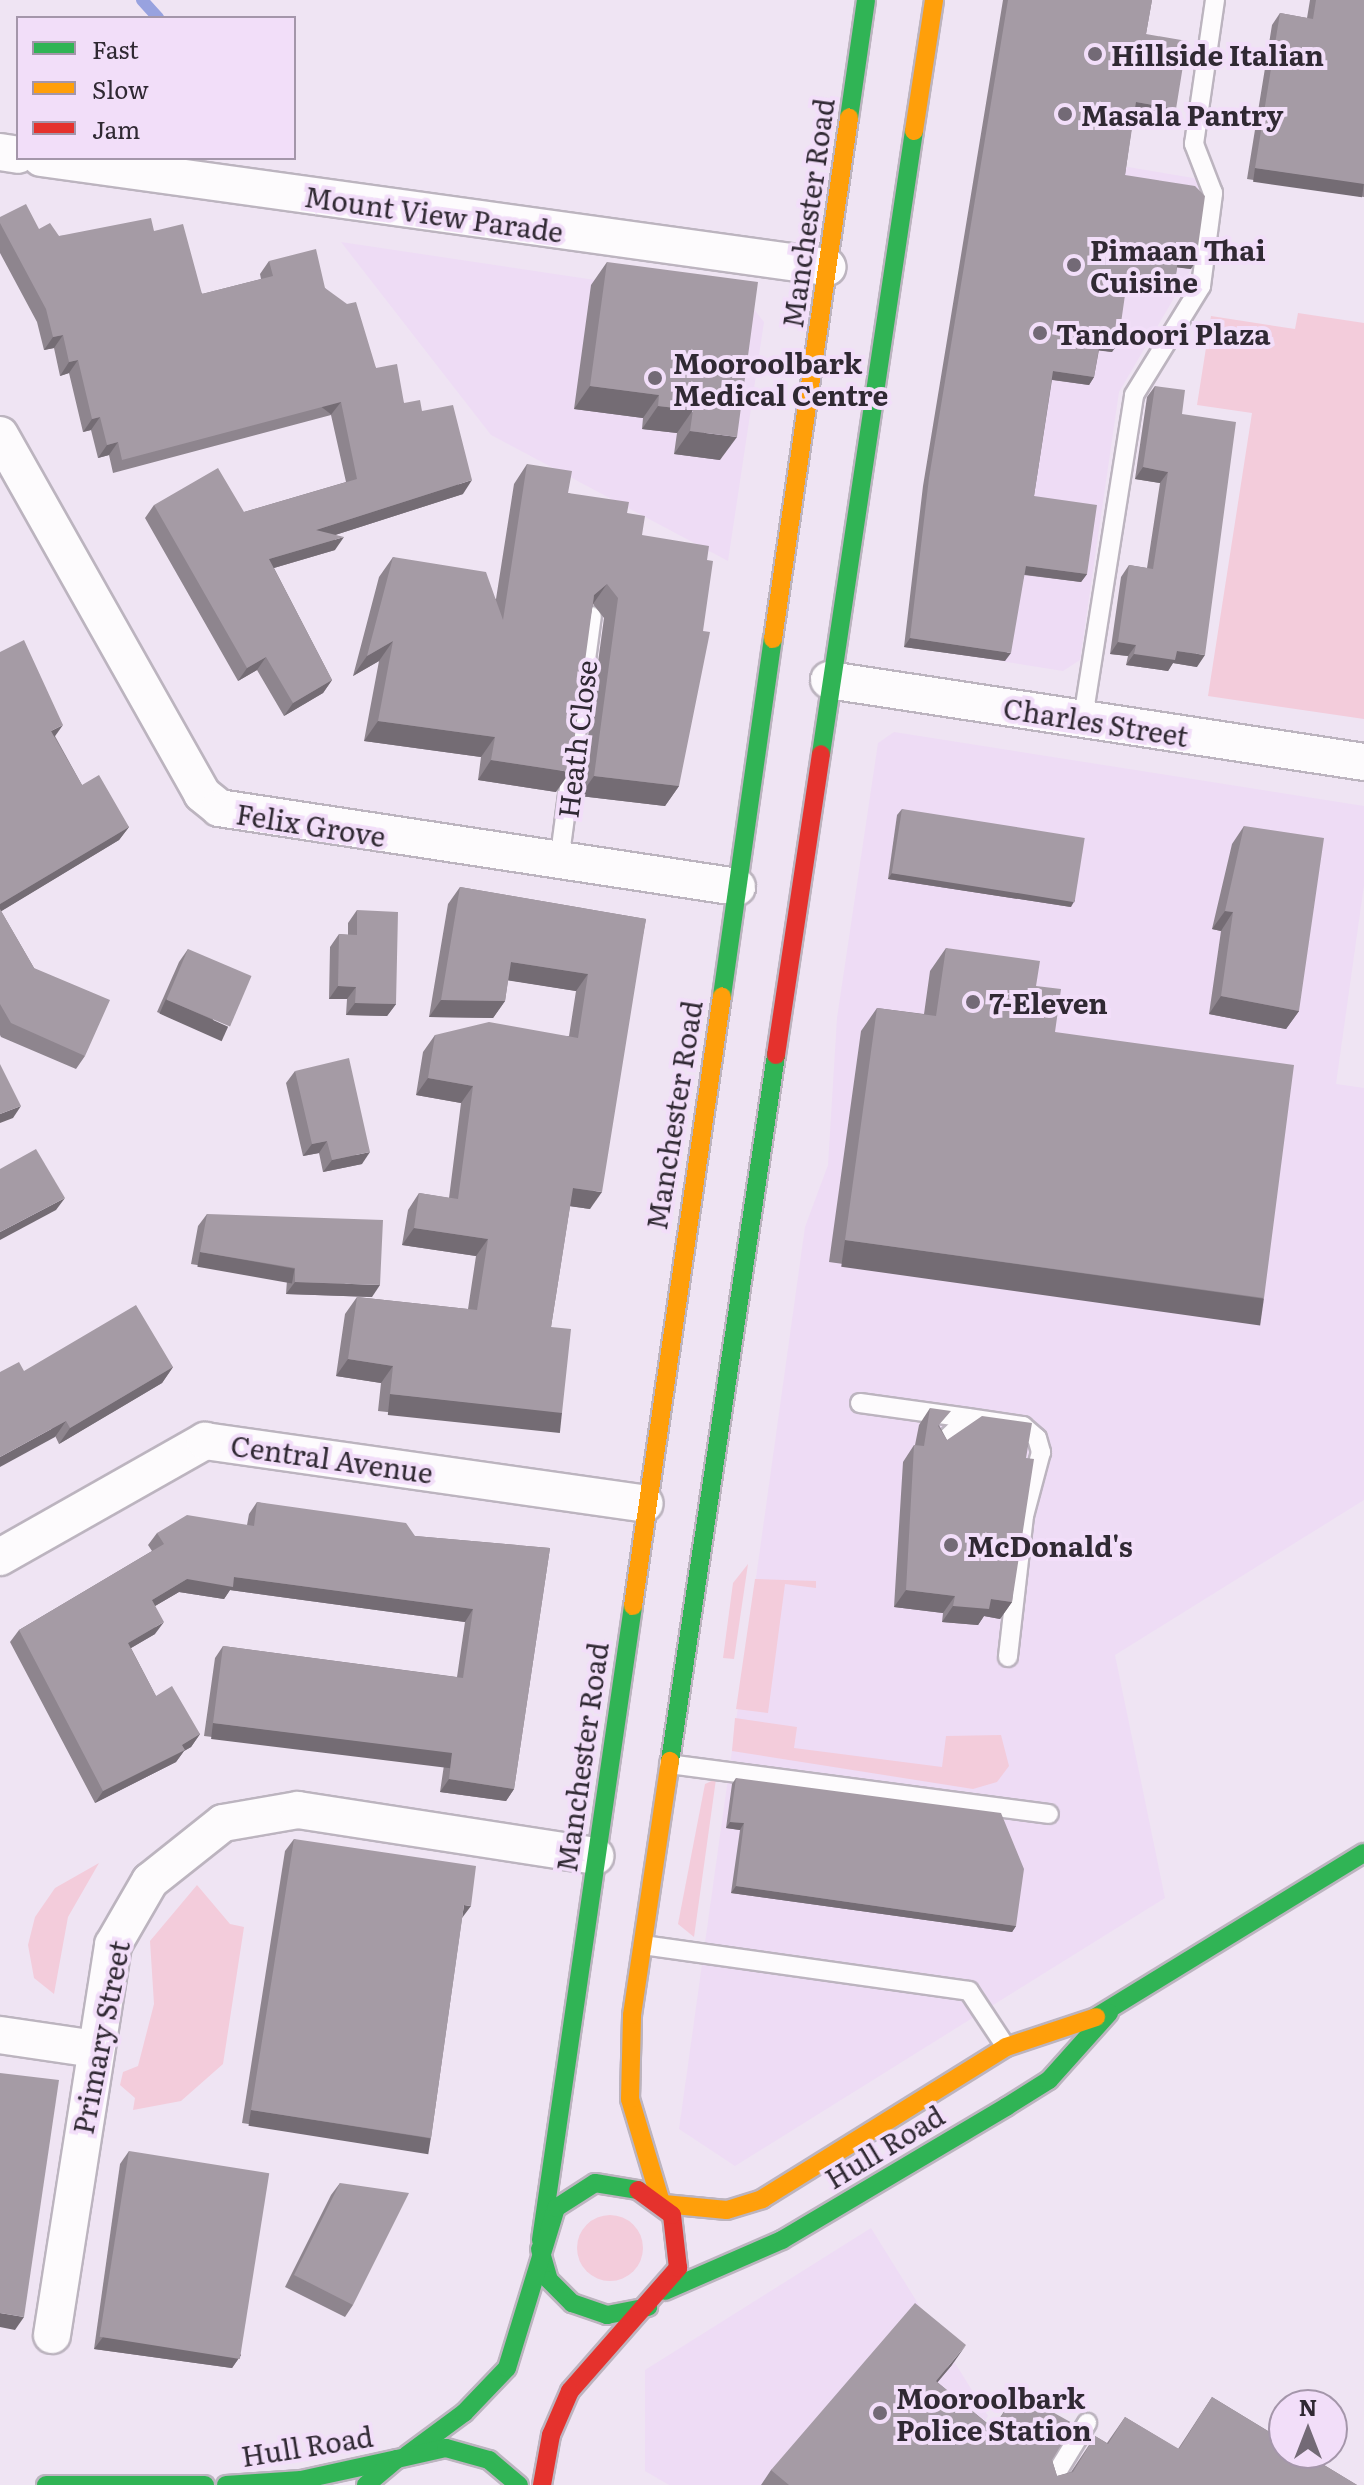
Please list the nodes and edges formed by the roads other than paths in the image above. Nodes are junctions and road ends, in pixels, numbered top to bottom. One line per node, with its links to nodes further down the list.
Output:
1 (866, 0): 5 (main road, Manchester Road)
2 (934, 0): 8 (main road, Manchester Road)
3 (1215, 0): 9 (lane)
4 (55, 160): 5 (street, Mount View Parade)
5 (827, 267): 12 (main road, Manchester Road)
6 (0, 435): 11 (street, Felix Grove)
7 (592, 616): 11 (lane, Heath Close)
8 (820, 678): 9 (street, Charles Street); 16 (main road, Manchester Road)
9 (1083, 718): 10 (street, Charles Street)
10 (1364, 762)
11 (559, 862): 12 (street, Felix Grove)
12 (737, 887): 16 (main road, Manchester Road)
13 (860, 1403): 14 (lane)
14 (968, 1418): 15 (lane); 18 (lane)
15 (938, 1445)
16 (679, 1508): 17 (street, Central Avenue); 19 (main road, Manchester Road); 22 (main road, Manchester Road)
17 (0, 1557)
18 (1008, 1657)
19 (669, 1764): 20 (lane); 23 (main road, Manchester Road)
20 (1049, 1814)
21 (1364, 1853): 24 (main road, Hull Road)
22 (595, 1856): 27 (street, Primary Street); 30 (main road, Manchester Road)
23 (643, 1945): 26 (lane); 29 (main road, Manchester Road)
24 (1109, 2013): 26 (main road, Hull Road); 28 (main road, Hull Road)
25 (0, 2035): 27 (street)
26 (1006, 2047): 28 (main road, Hull Road)
27 (95, 2049): 33 (street, Primary Street)
28 (807, 2199): 29 (main road, Hull Road); 31 (main road, Hull Road)
29 (662, 2202): 30 (main road, Hull Road); 31 (main road, Hull Road)
30 (541, 2245): 32 (main road); 35 (main road, Hull Road)
31 (665, 2291): 32 (main road, Hull Road)
32 (648, 2307): 42 (main road, Hull Road)
33 (52, 2335)
34 (1087, 2423): 43 (lane)
35 (402, 2457): 39 (main road, Hull Road); 40 (main road); 41 (main road)
36 (38, 2485): 37 (main road, Hull Road)
37 (47, 2485): 38 (main road, Hull Road)
38 (205, 2485)
39 (226, 2485)
40 (366, 2485)
41 (519, 2485)
42 (542, 2485)
43 (1049, 2485)

